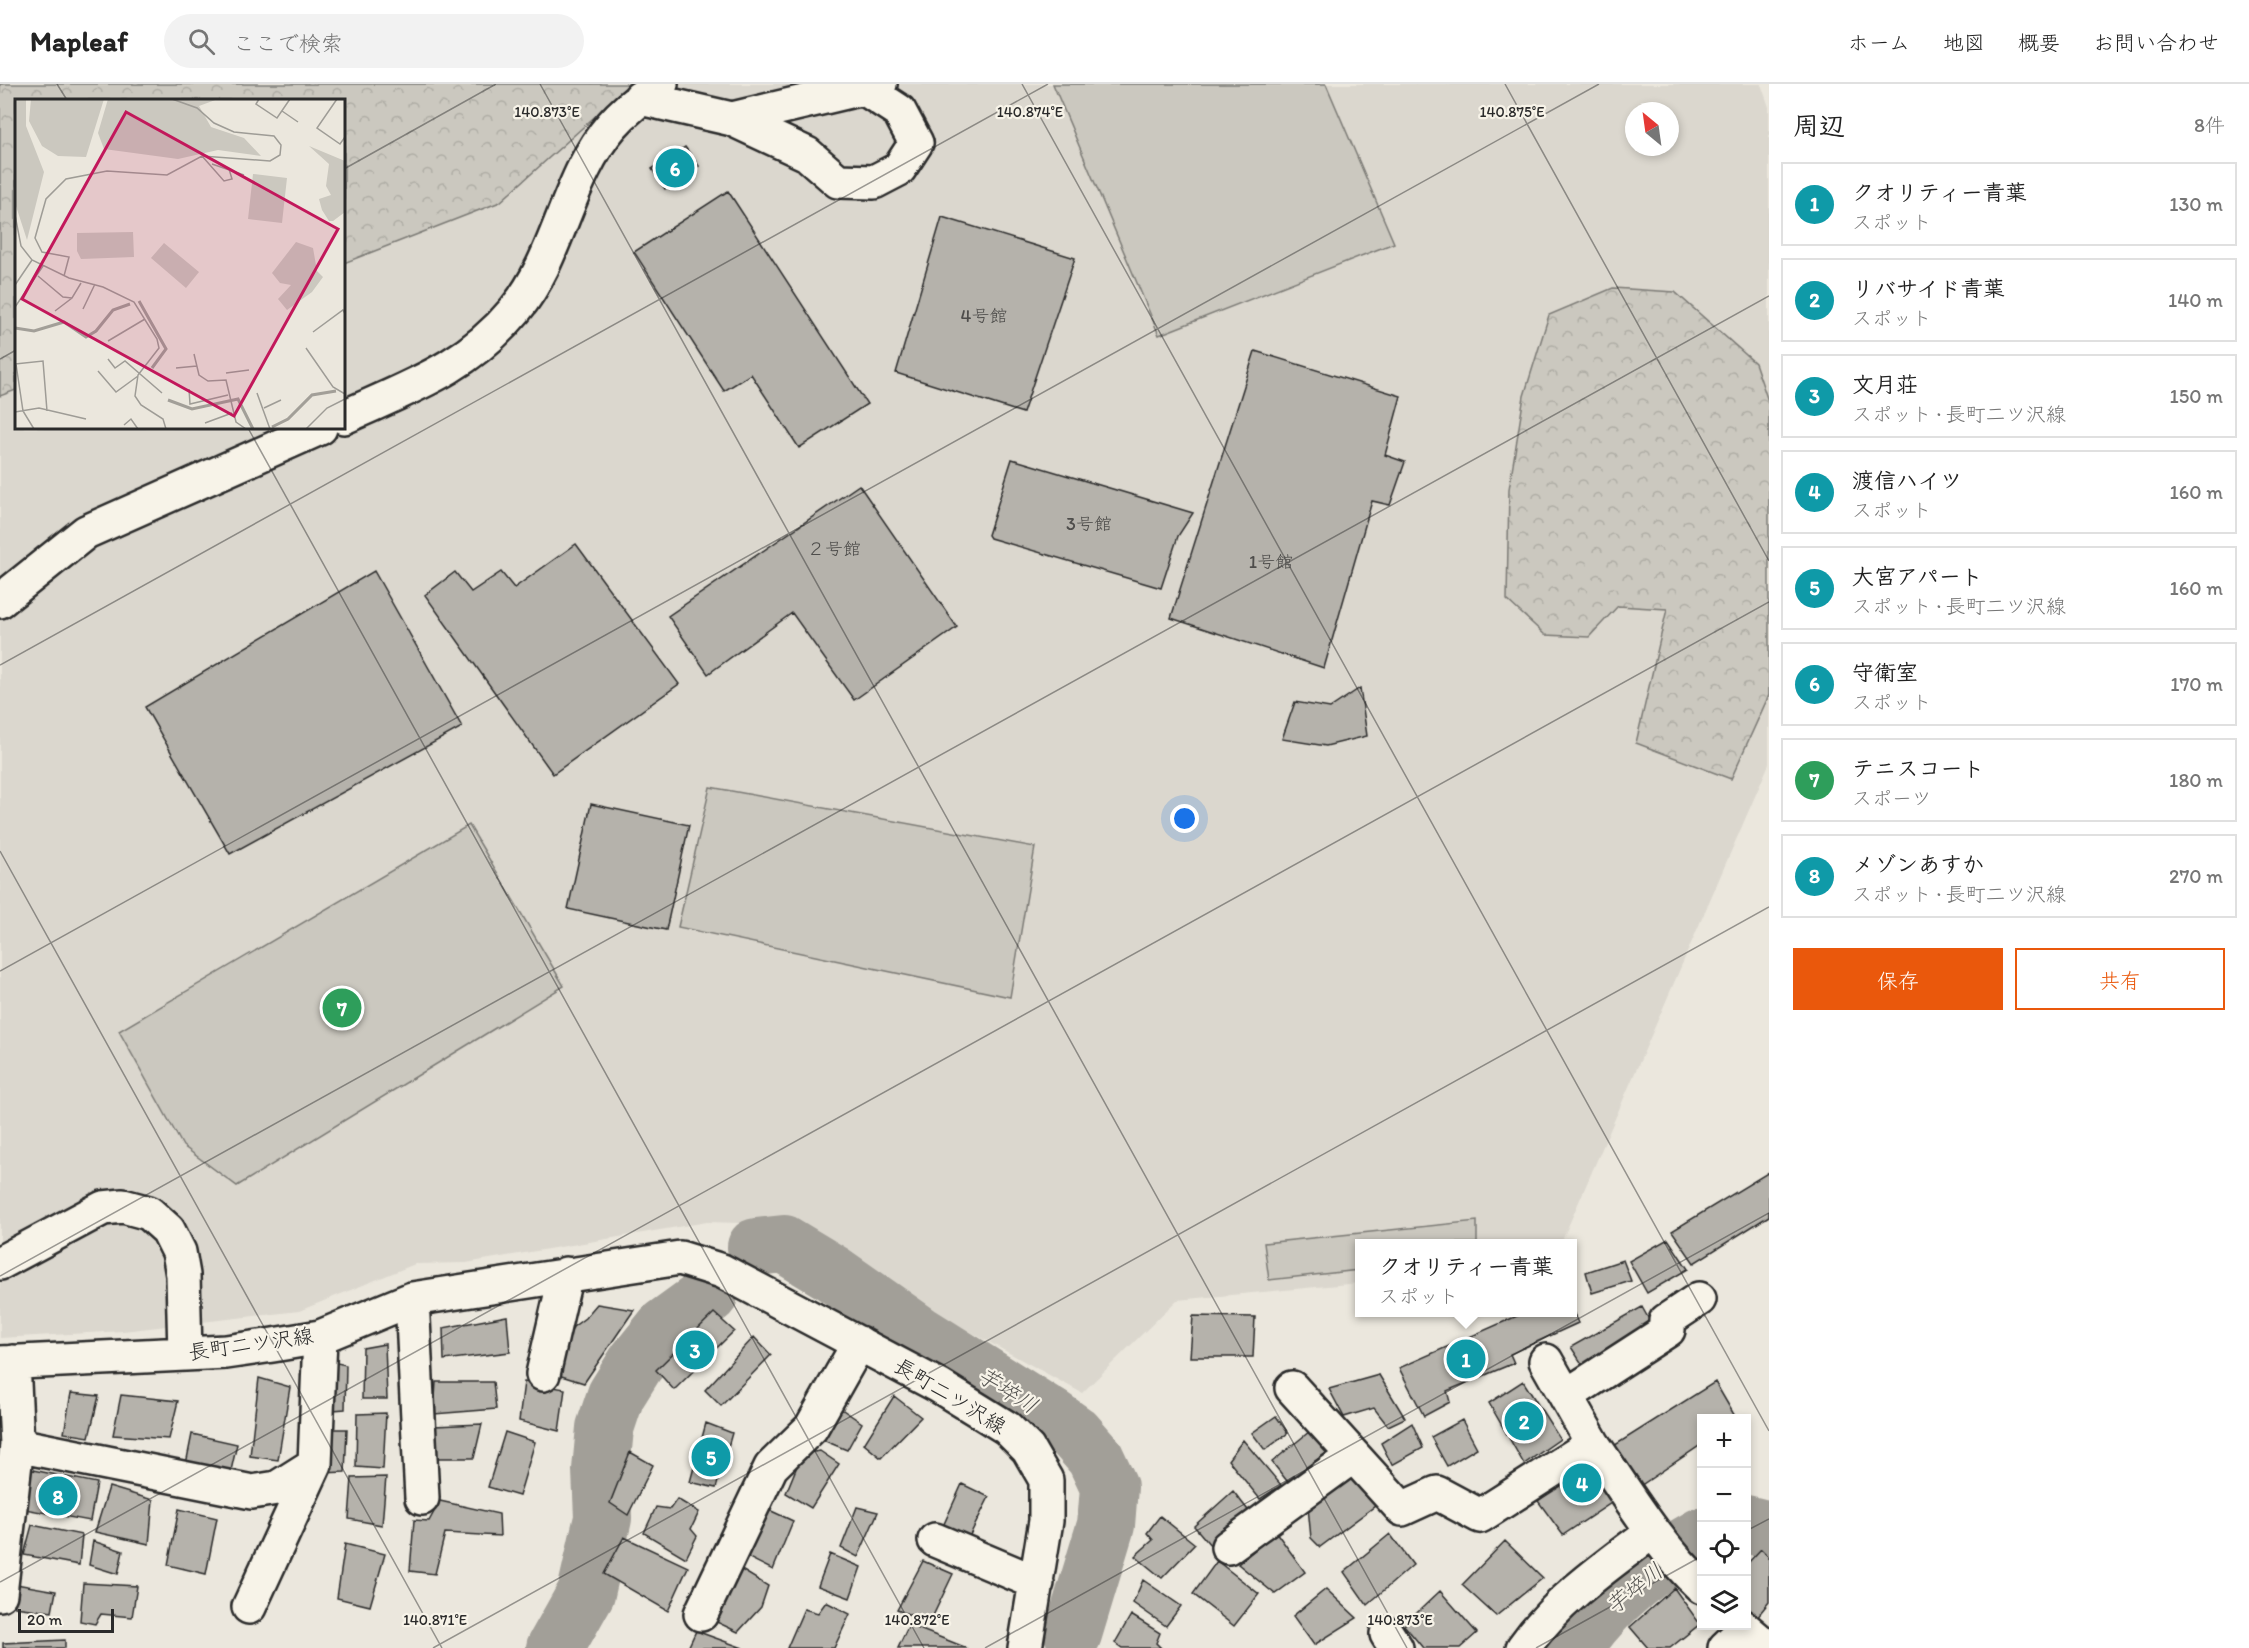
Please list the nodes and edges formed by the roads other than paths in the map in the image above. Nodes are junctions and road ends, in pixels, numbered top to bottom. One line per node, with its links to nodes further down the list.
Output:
1 (871, 85): 3 (street); 3 (street)
2 (650, 91): 3 (street); 4 (street)
3 (732, 118)
4 (345, 417)
5 (318, 429): 6 (street)
6 (0, 601)
7 (0, 1263): 13 (street)
8 (566, 1274): 9 (street, 長町二ツ沢線); 12 (street, 長町二ツ沢線); 16 (street)
9 (412, 1299): 11 (street, 長町二ツ沢線); 23 (street)
10 (1700, 1299): 18 (street)
11 (320, 1336): 13 (street, 長町二ツ沢線); 22 (street)
12 (859, 1343): 28 (street, 長町二ツ沢線); 31 (street)
13 (185, 1354): 15 (street, 長町二ツ沢線)
14 (1546, 1361): 18 (street)
15 (7, 1363): 20 (street)
16 (543, 1374)
17 (1292, 1388): 21 (street)
18 (1566, 1396): 19 (street)
19 (1593, 1444): 21 (street); 24 (street)
20 (17, 1445): 22 (street); 29 (street)
21 (1353, 1456): 26 (street)
22 (315, 1464): 30 (street)
23 (422, 1498)
24 (1656, 1535): 27 (street); 33 (street)
25 (935, 1540): 28 (street)
26 (1228, 1547)
27 (1693, 1579)
28 (1037, 1583): 32 (street, 長町二ツ沢線)
29 (0, 1594)
30 (249, 1607)
31 (701, 1614)
32 (1025, 1648)
33 (1523, 1648)

